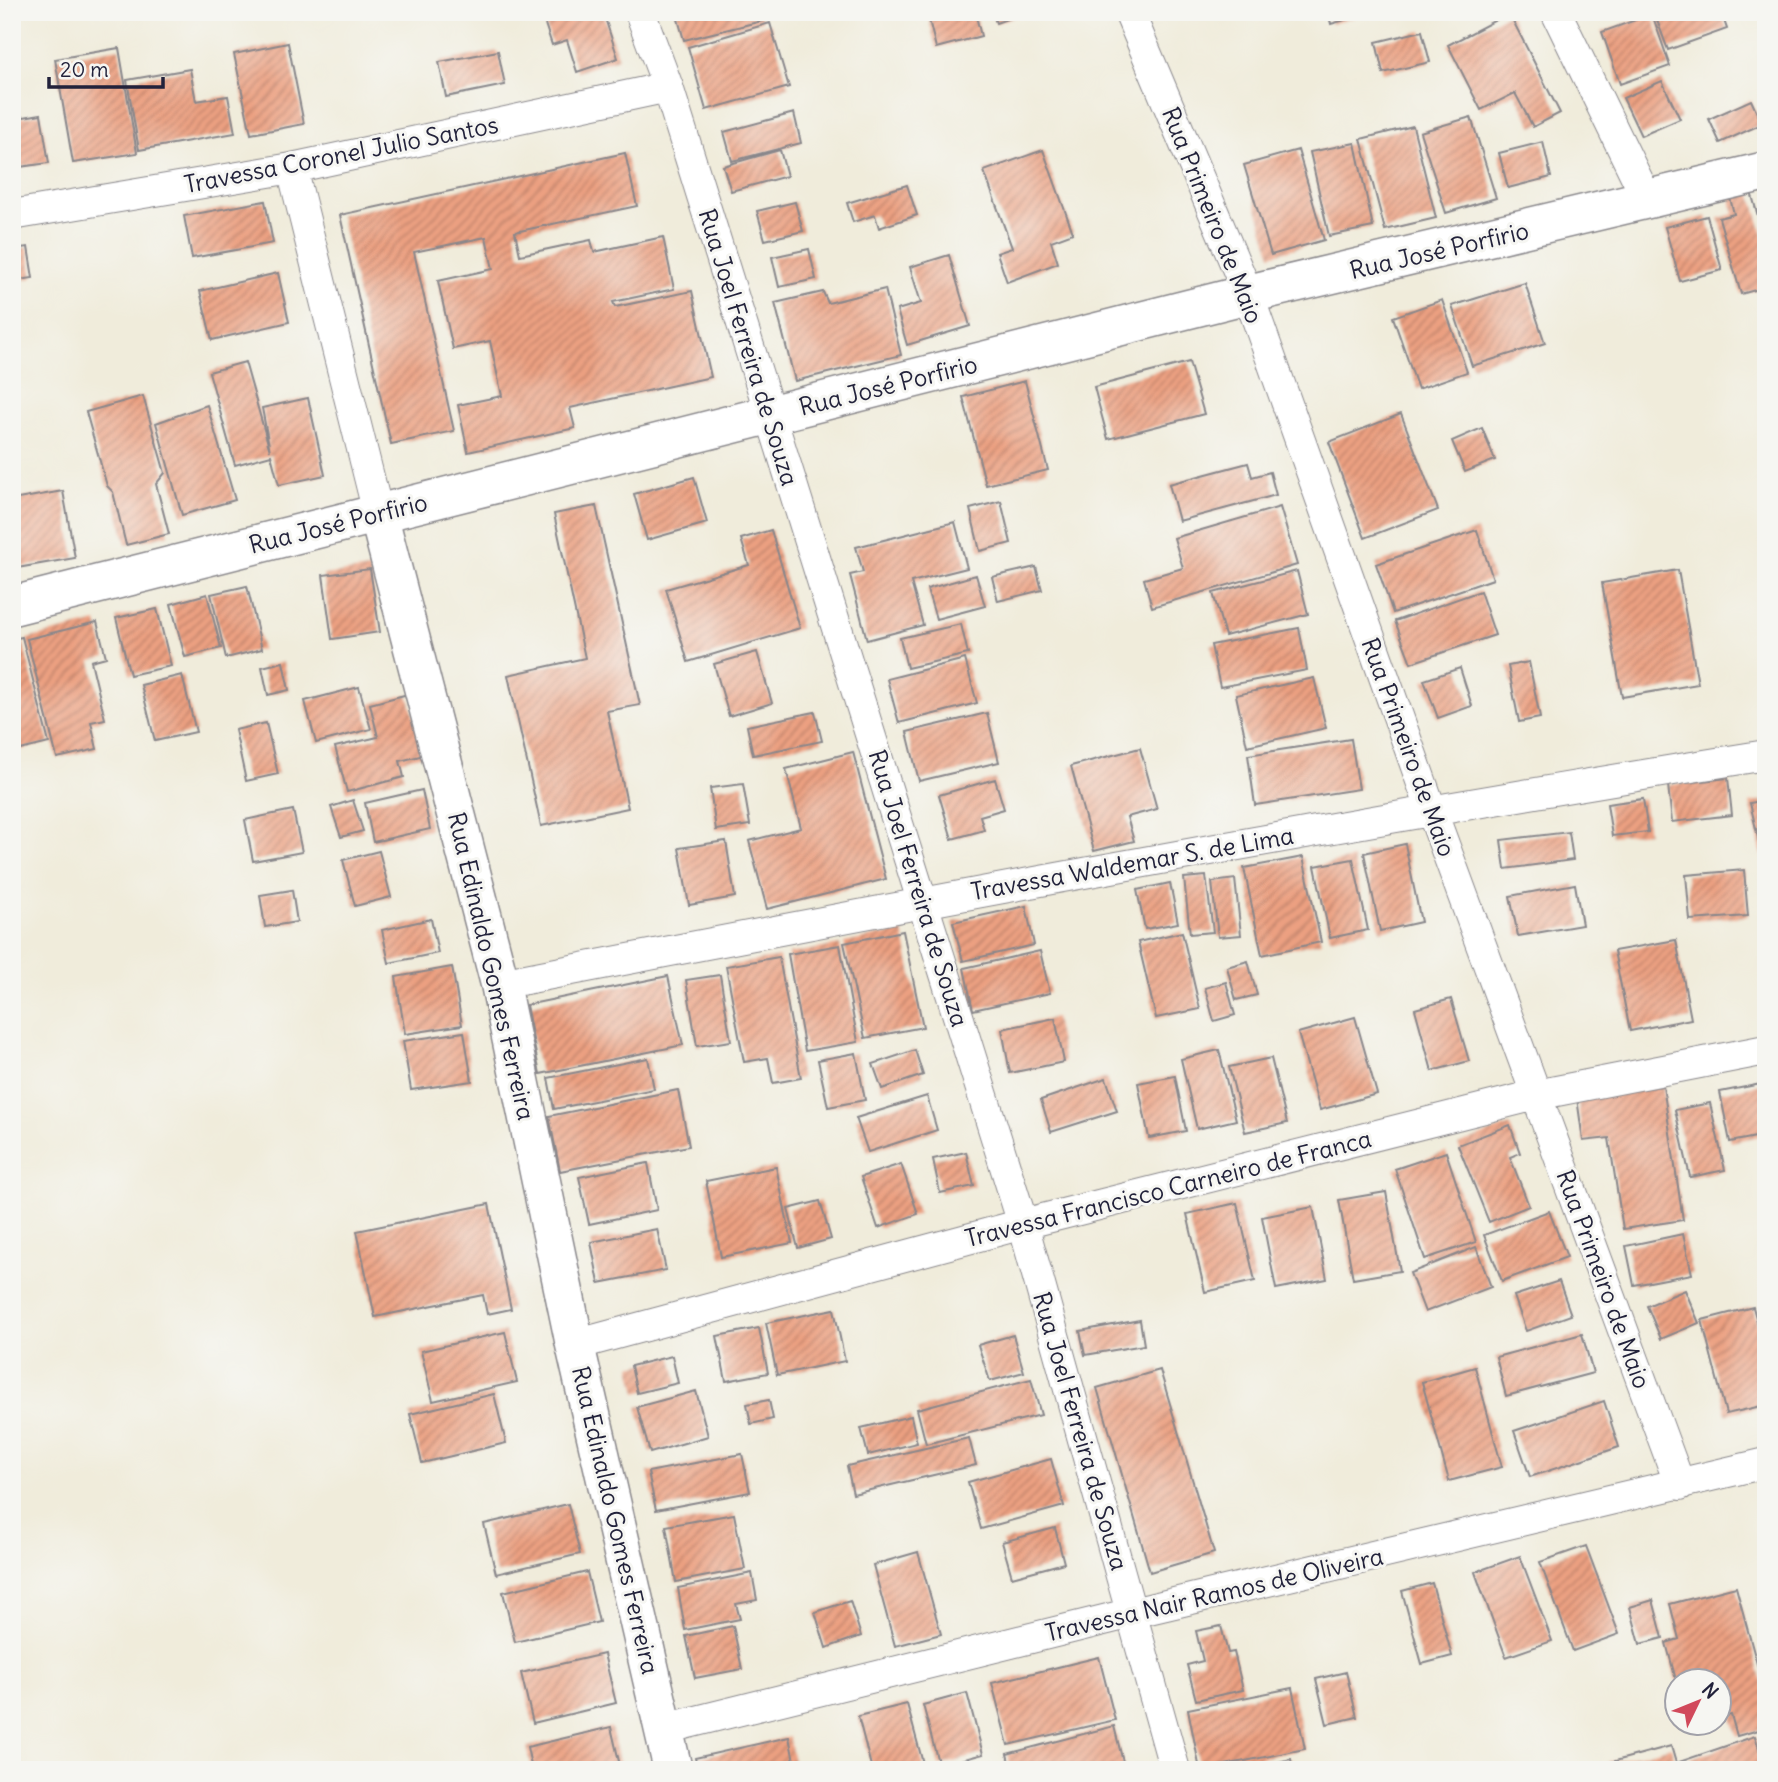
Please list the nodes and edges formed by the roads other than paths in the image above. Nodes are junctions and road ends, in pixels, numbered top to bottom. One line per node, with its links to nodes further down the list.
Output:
1 (640, 12): 4 (street, Rua Joel Ferreira de Souza)
2 (1129, 12): 9 (street, Rua Primeiro de Maio)
3 (1556, 12): 7 (street)
4 (668, 87): 5 (street, Travessa Coronel Julio Santos); 10 (street, Rua Joel Ferreira de Souza)
5 (292, 168): 8 (street, Travessa Coronel Julio Santos); 11 (street, Rua Edinaldo Gomes Ferreira)
6 (1766, 172): 7 (street, Rua José Porfirio)
7 (1648, 201): 9 (street, Rua José Porfirio)
8 (12, 215)
9 (1248, 294): 10 (street, Rua José Porfirio); 14 (street, Rua Primeiro de Maio)
10 (769, 415): 11 (street, Rua José Porfirio); 15 (street, Rua Joel Ferreira de Souza)
11 (378, 513): 12 (street, Rua José Porfirio); 16 (street, Rua Edinaldo Gomes Ferreira)
12 (12, 606)
13 (1766, 755): 14 (street, Travessa Waldemar S. de Lima)
14 (1431, 809): 15 (street, Travessa Waldemar S. de Lima); 18 (street, Rua Primeiro de Maio)
15 (924, 901): 16 (street, Travessa Waldemar S. de Lima); 19 (street, Rua Joel Ferreira de Souza)
16 (500, 984): 20 (street, Rua Edinaldo Gomes Ferreira)
17 (1766, 1050): 18 (street, Travessa Francisco Carneiro de Franca)
18 (1536, 1095): 19 (street, Travessa Francisco Carneiro de Franca); 22 (street, Rua Primeiro de Maio)
19 (1023, 1224): 20 (street, Travessa Francisco Carneiro de Franca); 23 (street, Rua Joel Ferreira de Souza)
20 (575, 1345): 24 (street, Rua Edinaldo Gomes Ferreira)
21 (1766, 1464): 22 (street, Travessa Nair Ramos de Oliveira)
22 (1680, 1485): 23 (street, Travessa Nair Ramos de Oliveira)
23 (1132, 1613): 24 (street, Travessa Nair Ramos de Oliveira); 26 (street, Rua Joel Ferreira de Souza)
24 (664, 1729): 25 (street, Rua Edinaldo Gomes Ferreira)
25 (673, 1770)
26 (1175, 1770)

